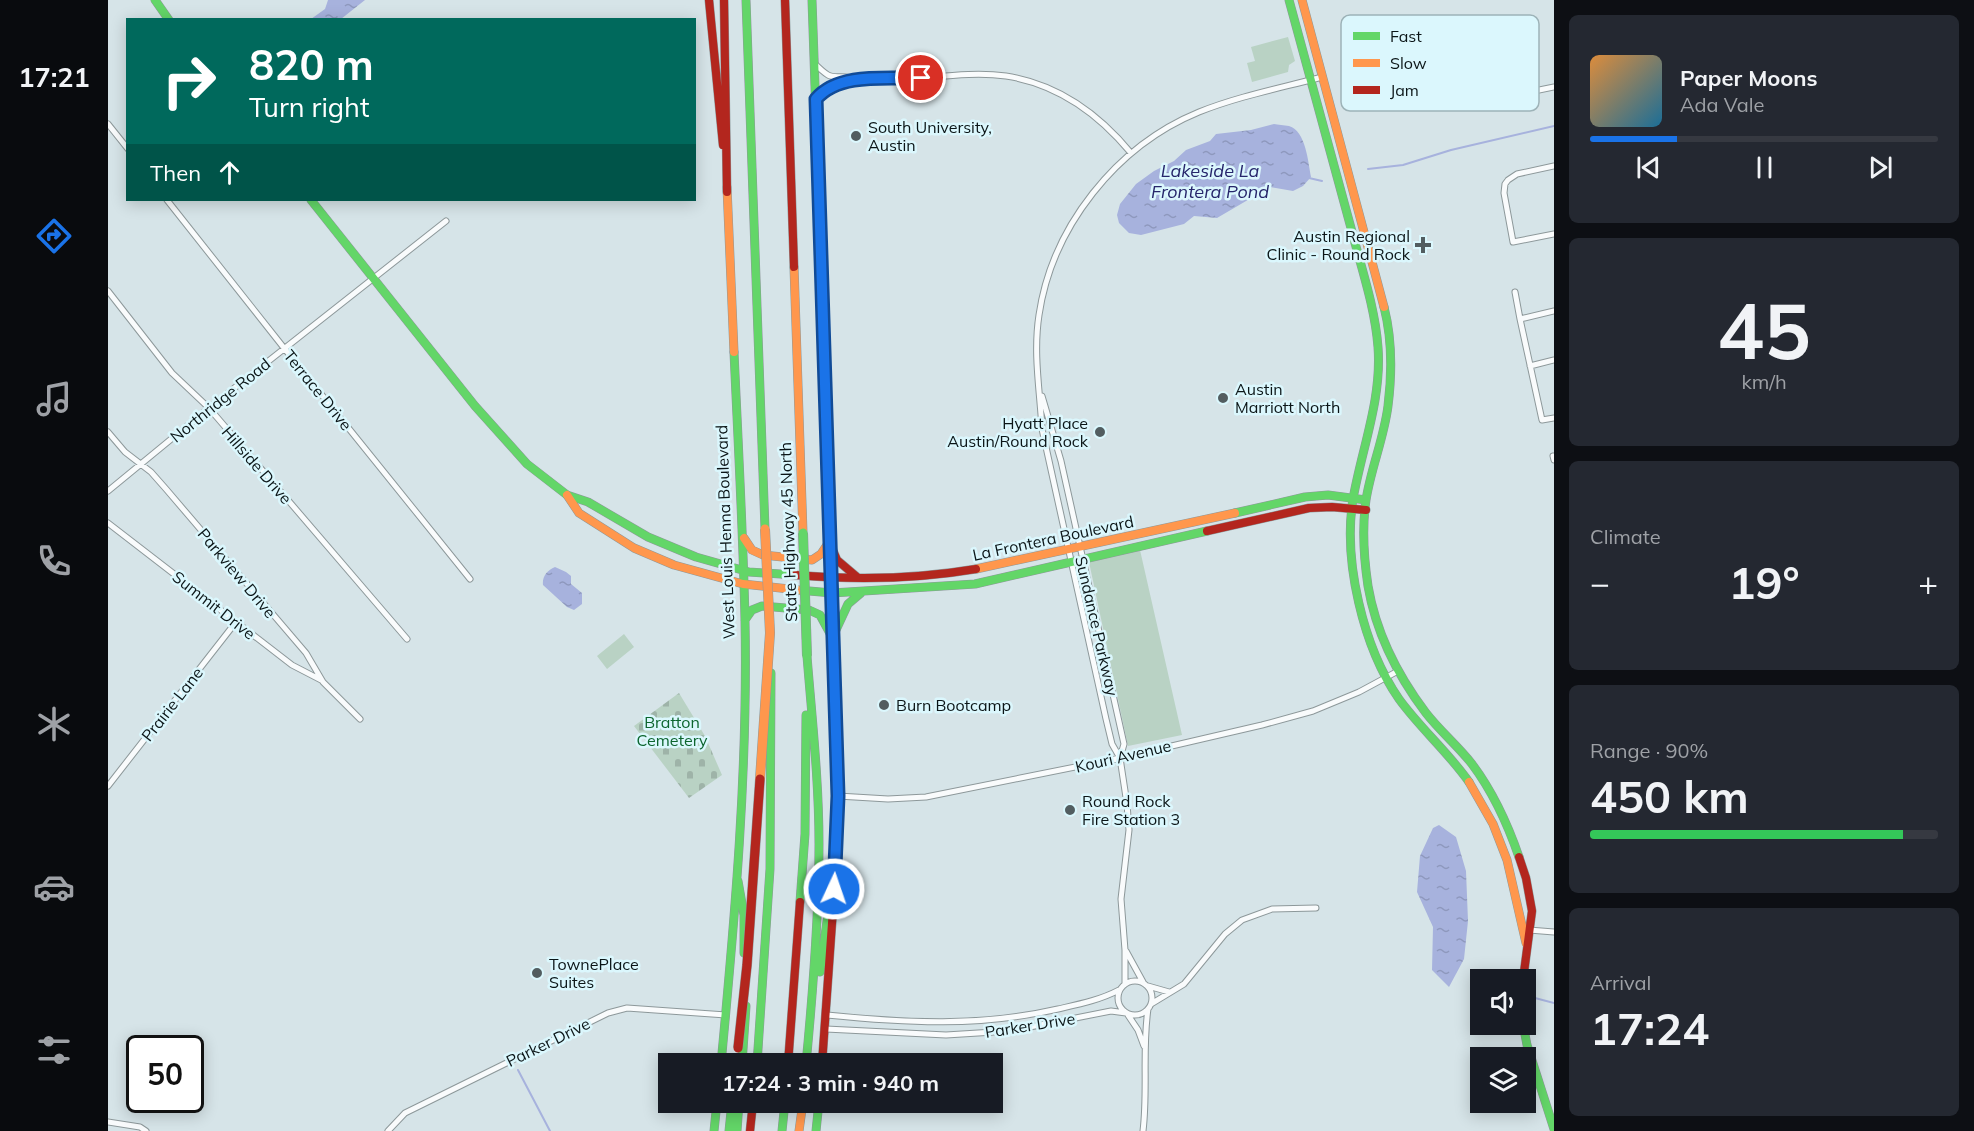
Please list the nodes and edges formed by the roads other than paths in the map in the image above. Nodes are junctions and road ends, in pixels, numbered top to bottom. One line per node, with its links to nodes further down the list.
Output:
1 (155, 0): 9 (main road)
2 (709, 0): 21 (main road, West Louis Henna Boulevard)
3 (724, 0): 21 (main road)
4 (746, 0): 63 (main road, State Highway 45 North, bridge)
5 (784, 0): 66 (main road, State Highway 45 North, bridge)
6 (812, 0): 10 (main road)
7 (1289, 0): 13 (main road)
8 (1302, 0): 11 (main road)
9 (168, 18)
10 (814, 63): 12 (street); 16 (main road)
11 (1322, 77): 13 (street, Sundance Parkway); 42 (main road)
12 (856, 80): 16 (street); 19 (street)
13 (1311, 80): 19 (street, Sundance Parkway); 41 (main road)
14 (1554, 87): 15 (street)
15 (1539, 90)
16 (816, 99): 48 (main road)
17 (108, 124): 18 (street)
18 (126, 146)
19 (1131, 153): 34 (street, Sundance Parkway)
20 (1554, 166): 25 (street)
21 (727, 192): 46 (main road, West Louis Henna Boulevard)
22 (168, 201): 31 (street, Terrace Drive)
23 (312, 201): 26 (main road)
24 (446, 221): 26 (street, Northridge Road)
25 (1554, 234)
26 (373, 278): 31 (street, Northridge Road); 40 (main road)
27 (108, 291): 35 (street, Hillside Drive)
28 (1515, 292): 30 (street)
29 (1554, 311): 30 (street)
30 (1520, 319): 33 (street)
31 (284, 348): 35 (street, Northridge Road); 57 (street, Terrace Drive)
32 (1554, 360): 33 (street)
33 (1530, 366): 36 (street)
34 (1040, 389): 49 (street, Sundance Parkway); 51 (street, Sundance Parkway)
35 (208, 408): 38 (street, Northridge Road); 64 (street, Hillside Drive)
36 (1554, 417)
37 (108, 432): 38 (street, Parkview Drive)
38 (140, 463): 39 (street, Northridge Road); 69 (street, Parkview Drive)
39 (108, 491)
40 (567, 495): 47 (main road, La Frontera Boulevard); 50 (main road, La Frontera Boulevard)
41 (1354, 498): 42 (main road, La Frontera Boulevard); 43 (main road); 49 (main road, La Frontera Boulevard)
42 (1366, 500): 44 (main road)
43 (1352, 509): 44 (main road, La Frontera Boulevard); 52 (main road, La Frontera Boulevard); 68 (main road)
44 (1366, 510): 67 (main road)
45 (108, 523): 62 (street, Summit Drive)
46 (742, 534): 48 (main road); 54 (main road, West Louis Henna Boulevard)
47 (648, 537): 50 (main road); 54 (main road, La Frontera Boulevard)
48 (830, 540): 55 (main road); 56 (main road)
49 (1080, 548): 51 (main road, La Frontera Boulevard); 52 (street, Sundance Parkway)
50 (643, 551): 58 (main road, La Frontera Boulevard)
51 (1068, 551): 53 (street, Sundance Parkway); 55 (main road, La Frontera Boulevard)
52 (1082, 560): 53 (main road, La Frontera Boulevard); 71 (street, Sundance Parkway)
53 (1070, 562): 59 (main road, La Frontera Boulevard); 71 (street, Sundance Parkway)
54 (743, 569): 56 (main road, La Frontera Boulevard); 58 (main road, West Louis Henna Boulevard)
55 (858, 577): 56 (main road, La Frontera Boulevard)
56 (831, 578): 60 (main road)
57 (470, 579)
58 (744, 584): 60 (main road, La Frontera Boulevard); 61 (main road, West Louis Henna Boulevard)
59 (865, 591): 60 (main road, La Frontera Boulevard); 65 (main road)
60 (832, 593): 65 (main road)
61 (745, 620): 65 (main road); 74 (main road, West Louis Henna Boulevard)
62 (236, 622): 69 (street, Summit Drive); 72 (street, Prairie Lane)
63 (770, 633): 97 (main road, bridge); 99 (main road, State Highway 45 North, bridge)
64 (407, 639)
65 (833, 639): 73 (main road)
66 (807, 656): 100 (main road, State Highway 45 North); 101 (main road)
67 (1398, 671): 68 (street, Kouri Avenue); 77 (main road)
68 (1386, 676): 71 (street, Kouri Avenue); 77 (main road)
69 (323, 682): 70 (street, Parkview Drive)
70 (360, 719)
71 (1120, 758): 73 (street, Kouri Avenue); 79 (street, Sundance Parkway)
72 (108, 786)
73 (838, 796): 75 (main road)
74 (738, 881): 88 (main road, West Louis Henna Boulevard); 98 (main road)
75 (834, 889): 89 (main road); 102 (main road)
76 (1316, 908): 84 (street)
77 (1526, 930): 78 (street); 80 (main road)
78 (1554, 932)
79 (1125, 950): 81 (street, Sundance Parkway); 82 (street, Sundance Parkway)
80 (1524, 969)
81 (1125, 984): 82 (street); 83 (street)
82 (1146, 985): 84 (street); 85 (street)
83 (1119, 990): 86 (street, Parker Drive); 87 (street)
84 (1169, 992): 85 (street)
85 (1150, 1007): 87 (street); 95 (street)
86 (1049, 1011): 90 (street, Parker Drive); 91 (street)
87 (1127, 1013): 91 (street, Parker Drive); 95 (street)
88 (726, 1015): 96 (main road, West Louis Henna Boulevard); 114 (street, Parker Drive)
89 (827, 1016): 90 (street, Parker Drive); 92 (main road)
90 (946, 1023): 93 (street)
91 (1051, 1023): 93 (street, Parker Drive)
92 (825, 1029): 93 (street, Parker Drive); 103 (main road)
93 (946, 1035)
94 (1525, 1035): 112 (main road)
95 (1145, 1051): 122 (street)
96 (722, 1053)
97 (738, 1053)
98 (743, 1053)
99 (758, 1053)
100 (789, 1053)
101 (808, 1053)
102 (809, 1053)
103 (823, 1053)
104 (716, 1113): 115 (main road)
105 (731, 1113): 116 (main road)
106 (738, 1113): 117 (main road)
107 (752, 1113): 118 (main road)
108 (784, 1113): 119 (main road)
109 (802, 1113): 120 (main road)
110 (818, 1113): 121 (main road)
111 (108, 1122): 113 (street)
112 (1554, 1129)
113 (146, 1131)
114 (388, 1131)
115 (714, 1131)
116 (729, 1131)
117 (737, 1131)
118 (750, 1131)
119 (782, 1131)
120 (800, 1131)
121 (816, 1131)
122 (1143, 1131)

